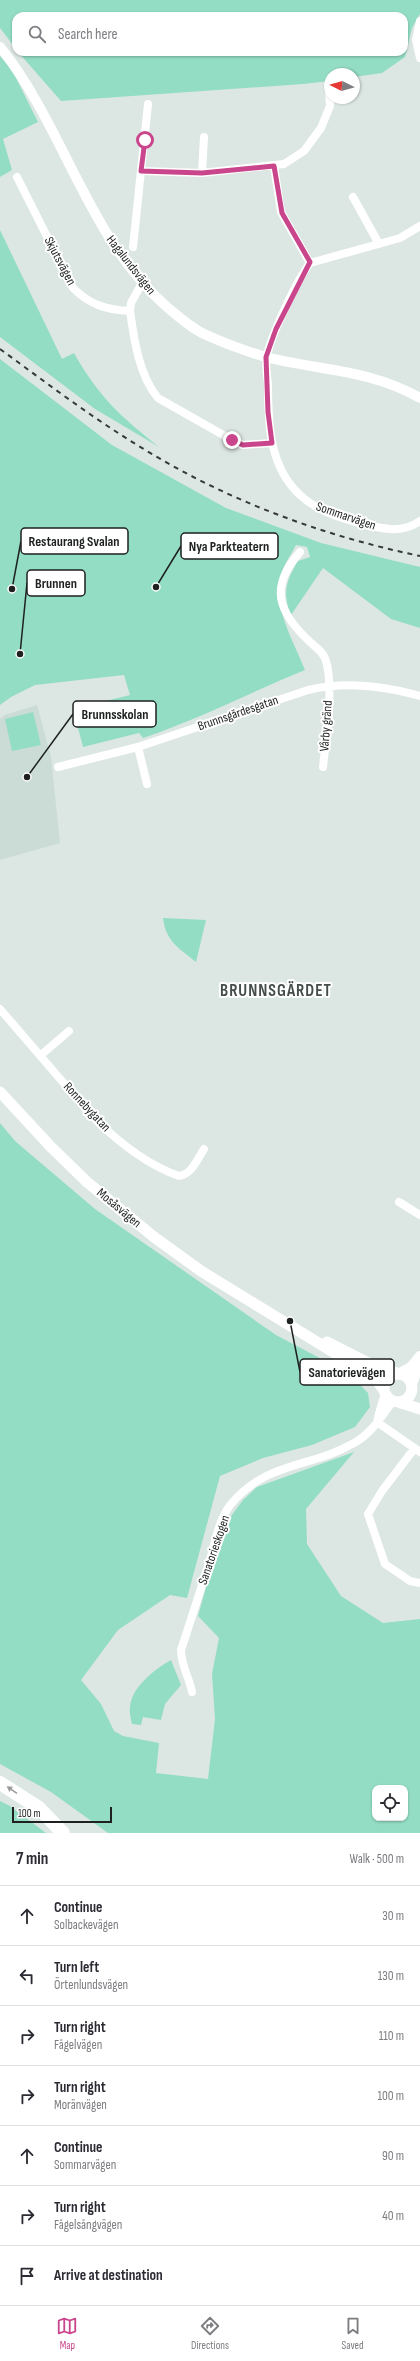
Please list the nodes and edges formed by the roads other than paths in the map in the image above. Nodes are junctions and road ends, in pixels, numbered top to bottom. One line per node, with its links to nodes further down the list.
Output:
1 (420, 21): 3 (street)
2 (0, 47): 16 (street, Hagalundsvägen)
3 (420, 58)
4 (148, 104): 8 (street)
5 (330, 104): 7 (street)
6 (204, 137): 9 (street)
7 (274, 166): 9 (street); 15 (street)
8 (141, 171): 9 (street); 14 (street)
9 (202, 173)
10 (17, 177): 17 (street, Skjutsvägen)
11 (353, 197): 13 (street)
12 (420, 226): 13 (street)
13 (379, 244): 15 (street)
14 (133, 247)
15 (310, 262): 18 (street)
16 (142, 283): 17 (street); 18 (street, Hagalundsvägen)
17 (130, 311): 20 (street)
18 (266, 357): 19 (street, Hagalundsvägen); 20 (street, Sommarvägen)
19 (420, 398)
20 (272, 443): 21 (street, Sommarvägen)
21 (420, 521)
22 (300, 552): 23 (street, Vårby gränd)
23 (328, 685): 24 (street, Brunnsgärdesgatan); 25 (street, Brunnsgärdesgatan); 27 (street, Vårby gränd)
24 (420, 696)
25 (138, 748): 26 (street, Brunnsgärdesgatan); 28 (street)
26 (58, 767)
27 (323, 767)
28 (147, 784)
29 (0, 1009): 31 (street, Ronnebygatan)
30 (68, 1030): 31 (street)
31 (41, 1055): 33 (street, Ronnebygatan)
32 (0, 1092): 36 (main road, Mosåsvägen)
33 (204, 1149)
34 (399, 1202): 35 (street)
35 (420, 1215)
36 (340, 1353): 39 (main road, Mosåsvägen); 41 (main road, Mosåsvägen)
37 (420, 1356): 39 (street)
38 (420, 1363): 40 (street)
39 (399, 1373): 40 (main road); 41 (main road)
40 (412, 1386): 42 (main road); 43 (main road)
41 (384, 1391): 43 (main road); 45 (street)
42 (420, 1397)
43 (396, 1401): 44 (main road); 45 (street, Sanatorieskogen)
44 (420, 1409)
45 (377, 1422): 46 (street); 48 (street, Sanatorieskogen)
46 (417, 1450): 47 (street)
47 (420, 1583)
48 (192, 1692)
49 (0, 1783): 50 (highway, one-way to 49)
50 (62, 1833)

